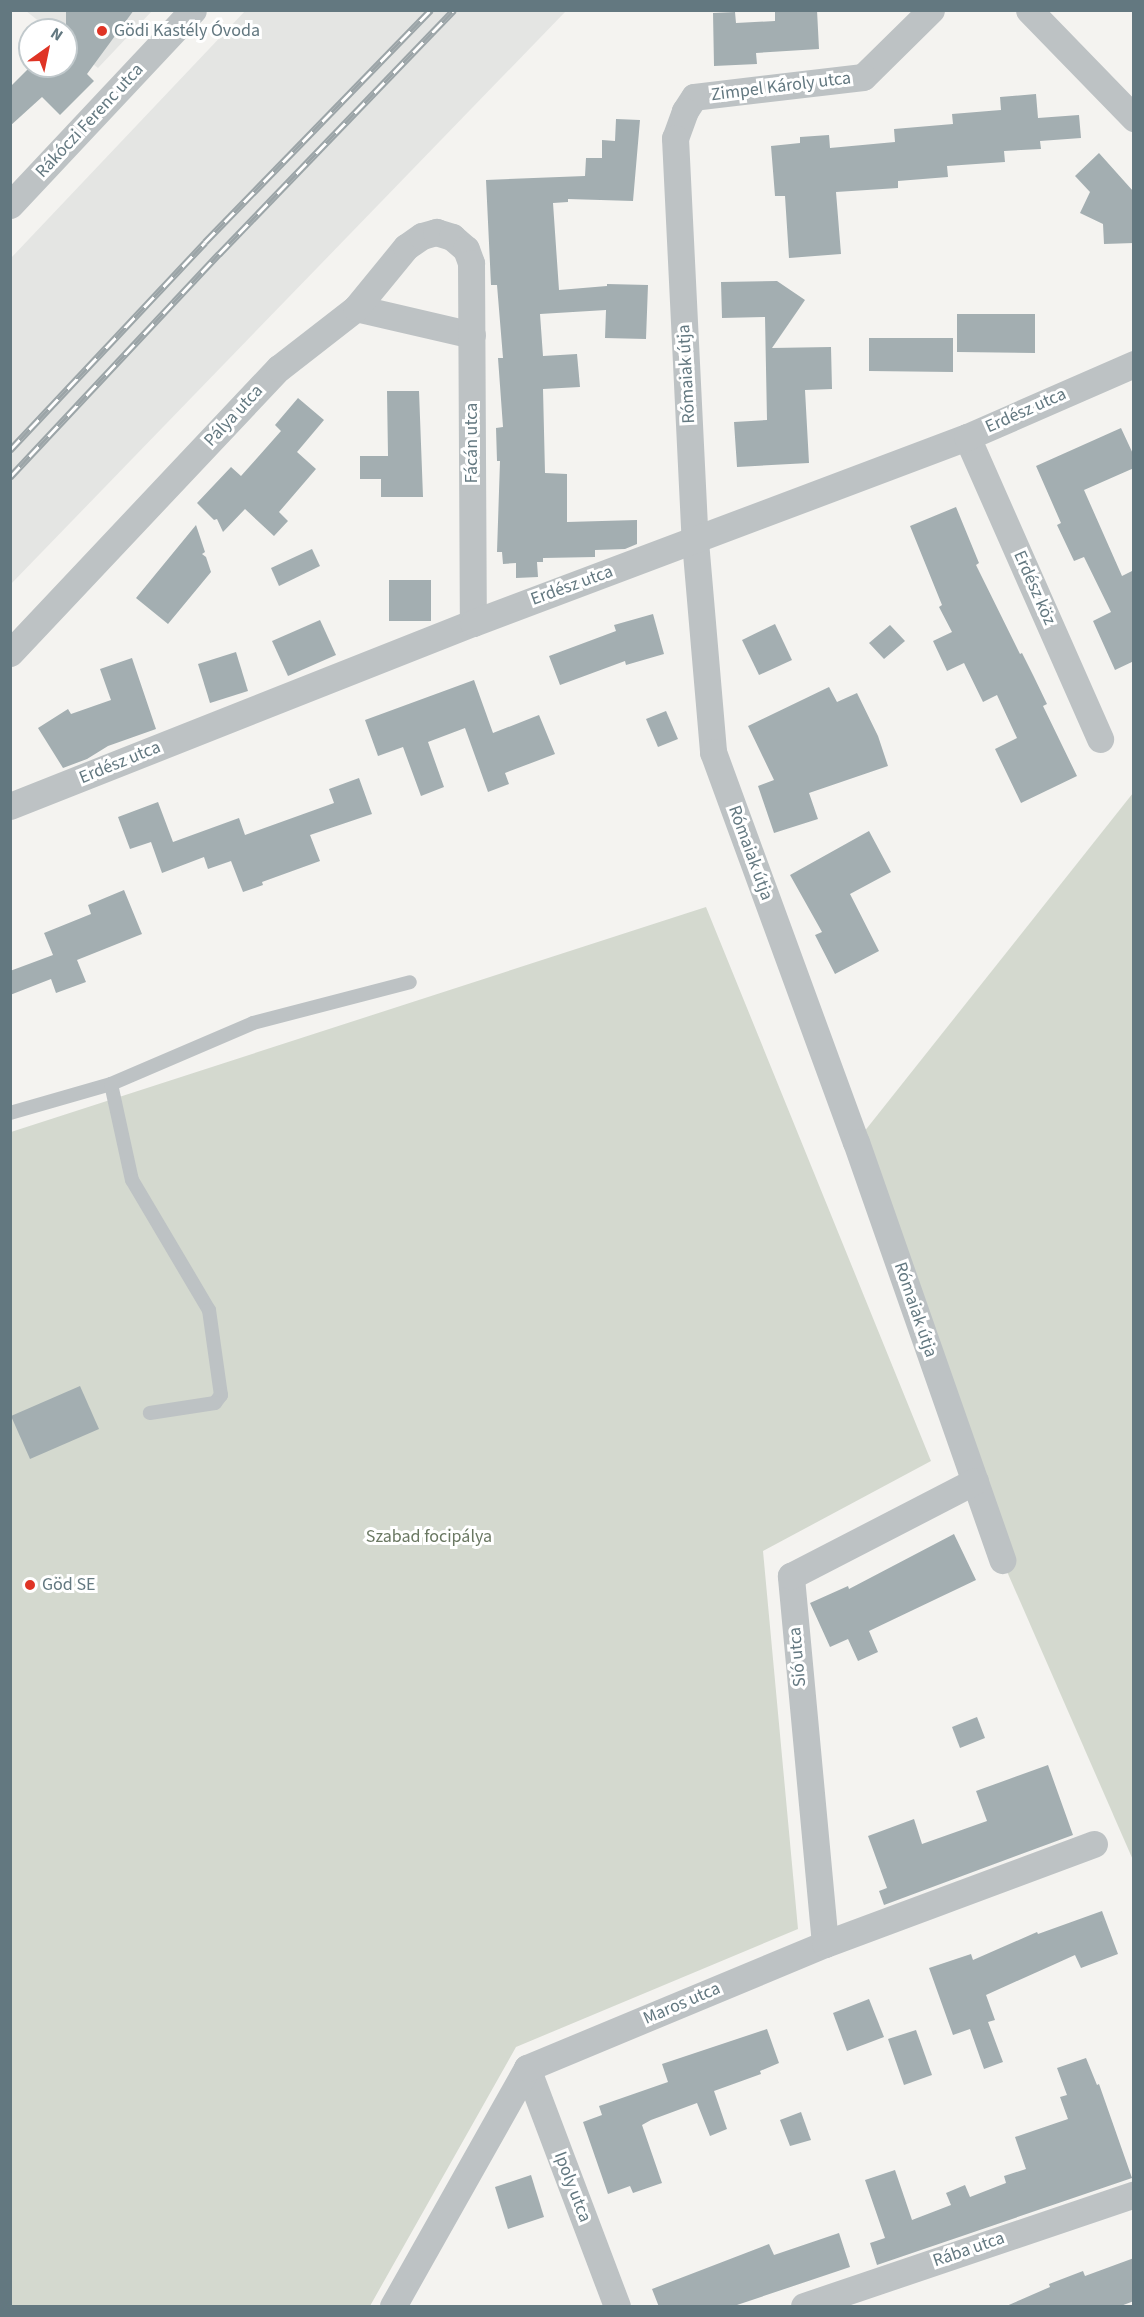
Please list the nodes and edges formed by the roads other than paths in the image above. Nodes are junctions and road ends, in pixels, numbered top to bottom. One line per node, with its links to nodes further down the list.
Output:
1 (193, 10): 6 (street, Rákóczi Ferenc utca)
2 (931, 10): 4 (street, Zimpel Károly utca)
3 (1029, 10): 5 (street)
4 (685, 111): 12 (street, Rómaiak útja)
5 (1134, 118)
6 (13, 198)
7 (471, 263): 8 (street, Pálya utca); 9 (street, Fácán utca)
8 (356, 308): 9 (street); 14 (street, Pálya utca)
9 (472, 335): 13 (street, Fácán utca)
10 (1134, 364): 11 (street, Erdész utca)
11 (967, 437): 12 (street, Erdész utca); 15 (street, Erdész köz)
12 (695, 541): 13 (street, Erdész utca); 21 (street, Rómaiak útja)
13 (472, 623): 16 (street, Erdész utca)
14 (10, 654)
15 (1100, 739)
16 (10, 806)
17 (410, 982): 18 (lane)
18 (111, 1084): 19 (lane); 20 (lane)
19 (10, 1113)
20 (150, 1413)
21 (975, 1481): 22 (street, Rómaiak útja); 24 (street, Sió utca)
22 (1002, 1560)
23 (1094, 1844): 24 (street, Maros utca)
24 (825, 1944): 25 (street, Maros utca)
25 (527, 2068): 27 (street); 28 (street, Ipoly utca)
26 (1134, 2194): 29 (street, Rába utca)
27 (393, 2307)
28 (617, 2307)
29 (804, 2307)

